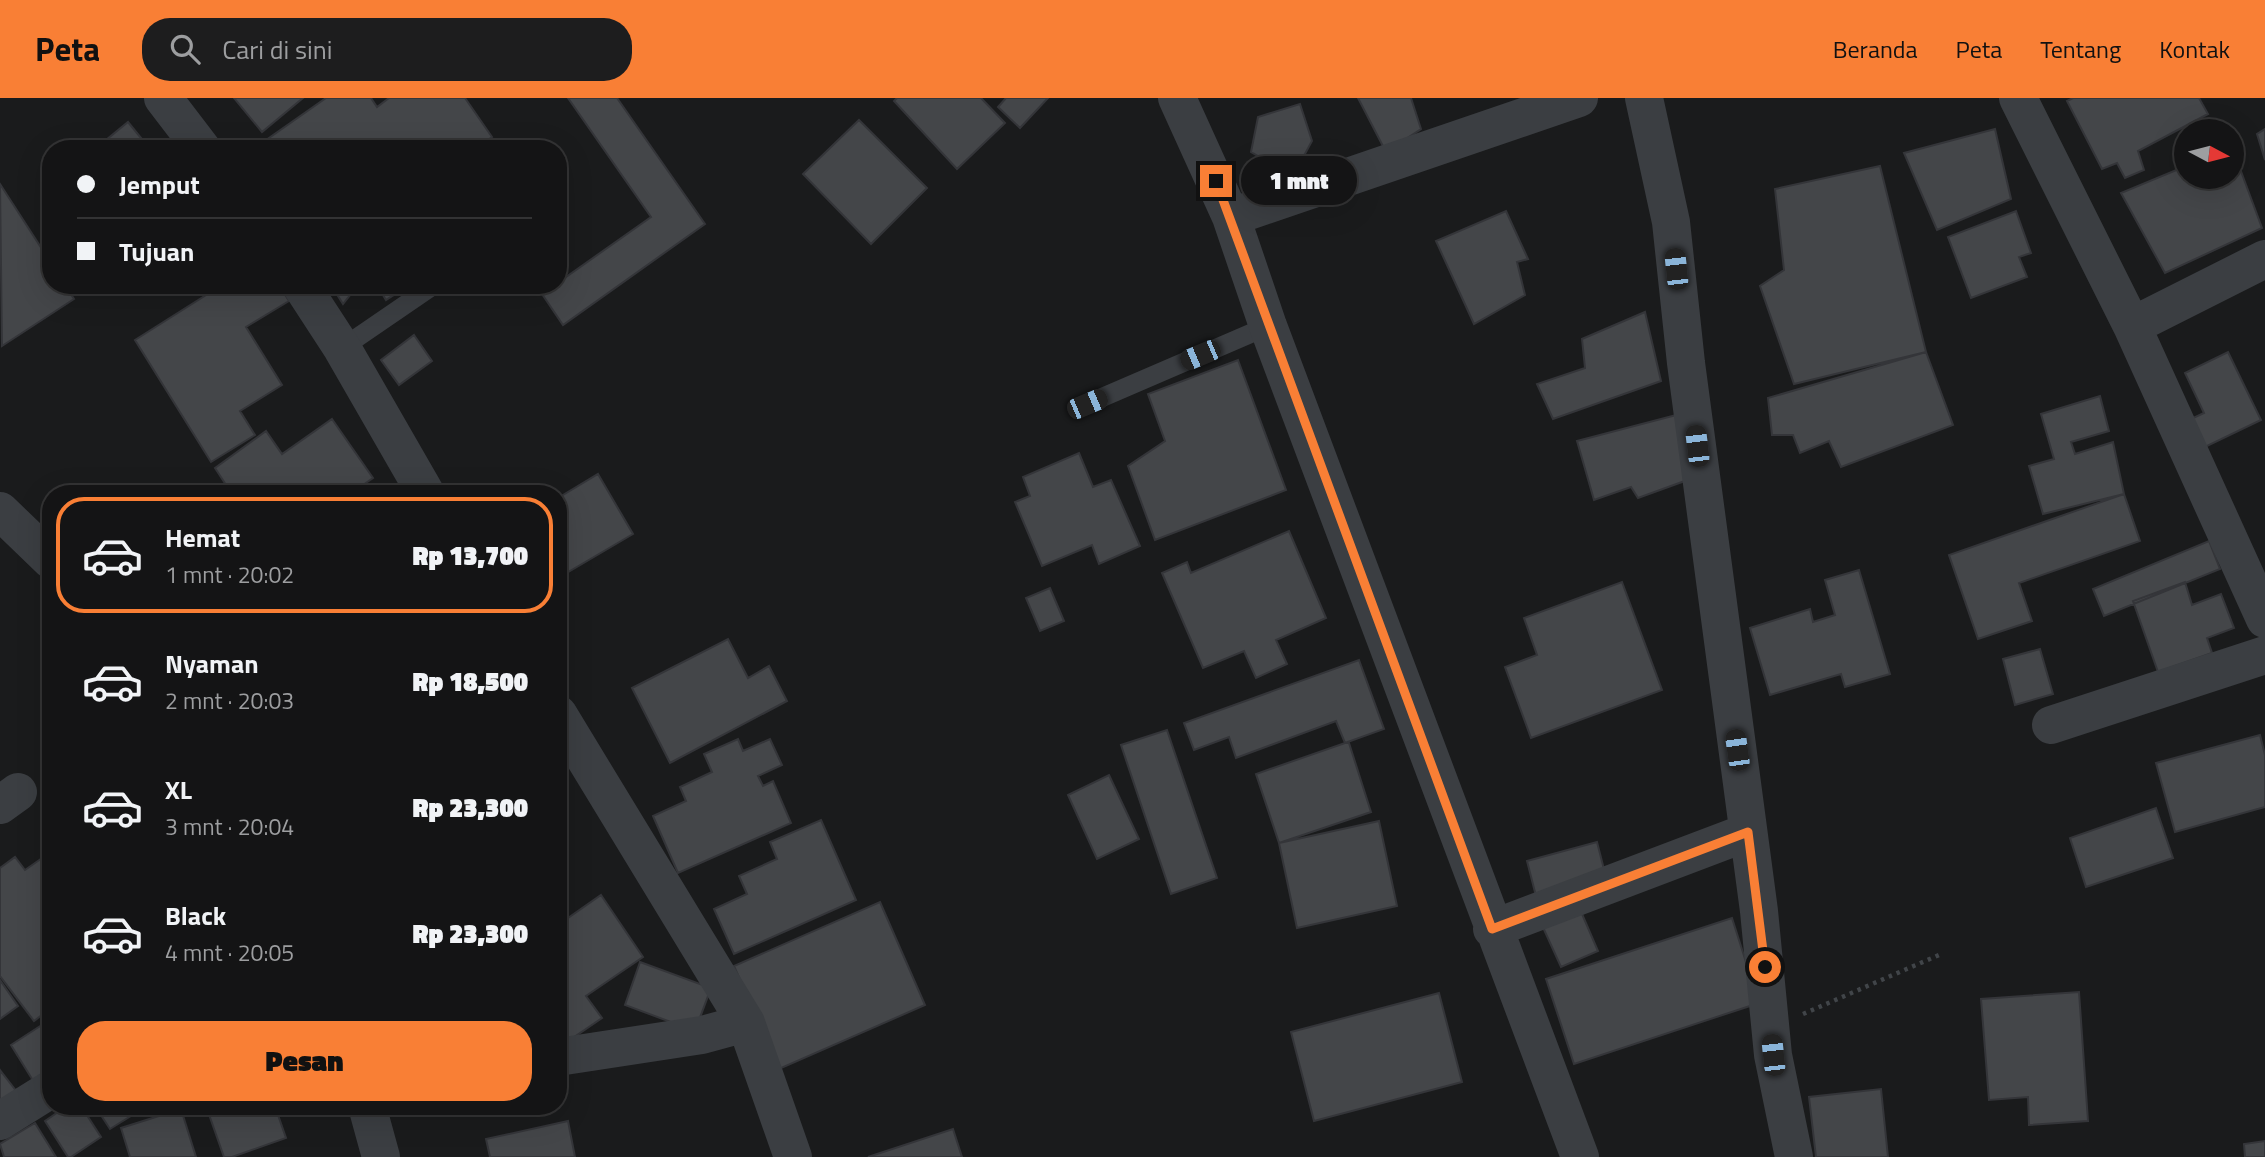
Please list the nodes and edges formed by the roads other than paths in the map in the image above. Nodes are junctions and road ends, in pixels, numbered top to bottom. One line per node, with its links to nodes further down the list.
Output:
1 (163, 98): 6 (street)
2 (1177, 98): 7 (street)
3 (1579, 98): 7 (street)
4 (1644, 98): 22 (street)
5 (2018, 98): 12 (street)
6 (195, 140)
7 (1231, 217): 11 (street)
8 (2265, 259): 12 (street)
9 (308, 294): 13 (street)
10 (421, 294): 13 (lane)
11 (1268, 326): 14 (lane); 23 (street)
12 (2132, 326): 18 (street)
13 (342, 348): 15 (street)
14 (1087, 404)
15 (421, 485)
16 (0, 511): 17 (street)
17 (42, 551)
18 (2265, 619)
19 (2265, 655): 20 (street)
20 (2051, 725)
21 (567, 729): 24 (street)
22 (1748, 832): 23 (street); 32 (street)
23 (1492, 929): 31 (street)
24 (746, 1023): 25 (street); 30 (street)
25 (567, 1056)
26 (42, 1095): 28 (street)
27 (369, 1115): 29 (street)
28 (0, 1121)
29 (381, 1157)
30 (793, 1157)
31 (1580, 1157)
32 (1794, 1157)

